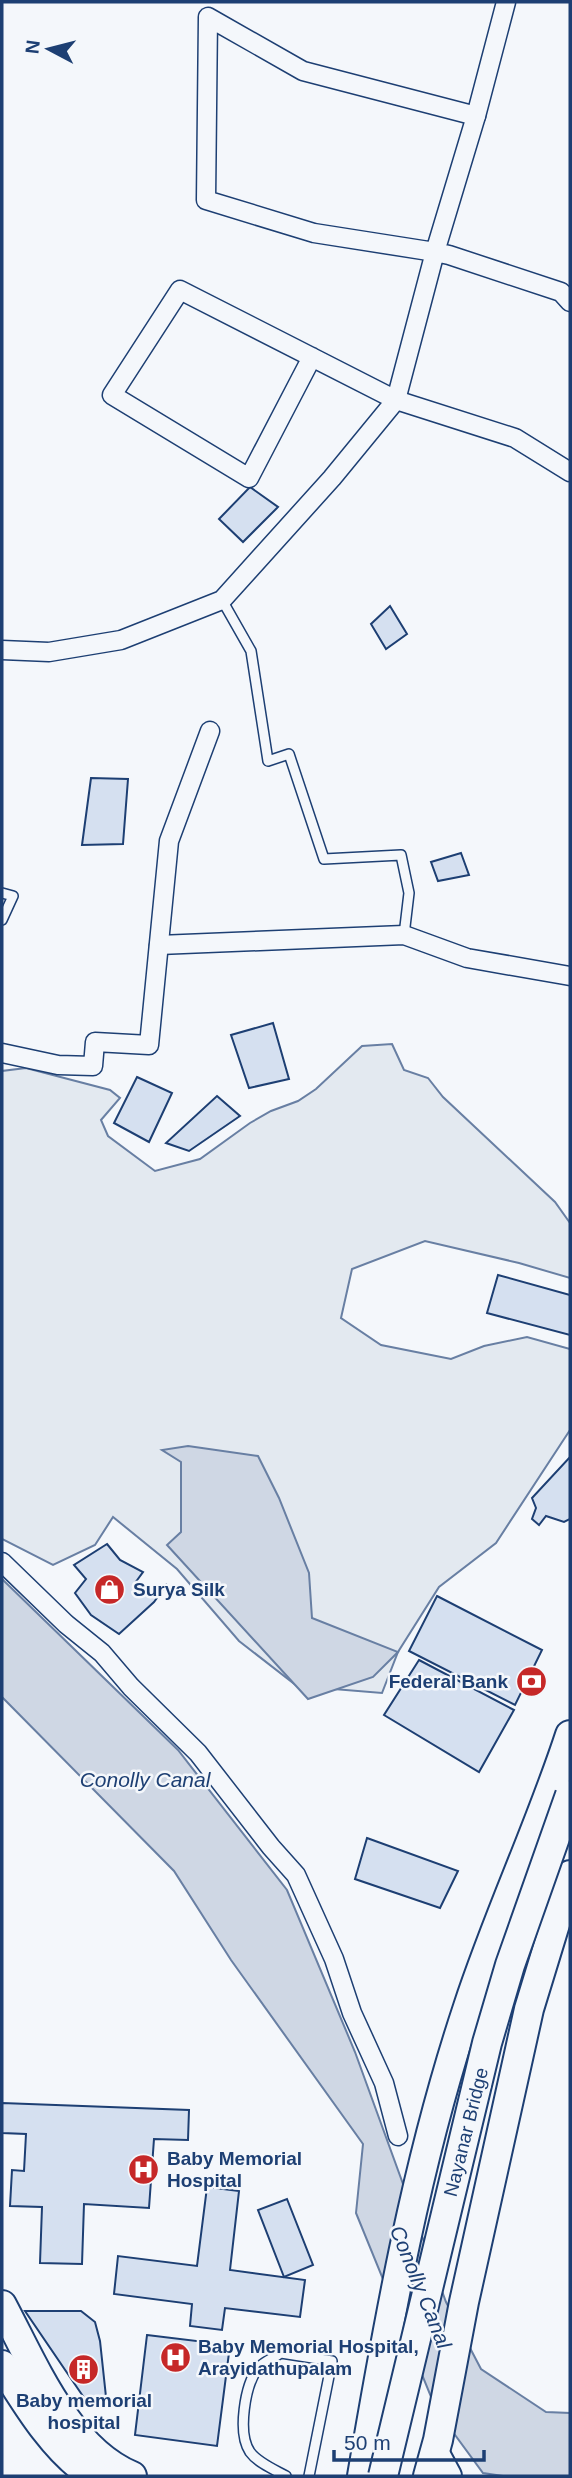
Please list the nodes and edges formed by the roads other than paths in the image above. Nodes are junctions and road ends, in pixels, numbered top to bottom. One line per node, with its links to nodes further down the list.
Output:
1 (506, 2): 2 (street)
2 (476, 116): 3 (street); 3 (street)
3 (435, 252): 4 (street); 6 (street)
4 (570, 302)
5 (312, 357): 5 (street); 6 (street)
6 (396, 400): 7 (street); 8 (street)
7 (570, 472)
8 (222, 600): 9 (street); 13 (lane)
9 (2, 650)
10 (211, 732): 14 (street)
11 (2, 893): 12 (lane)
12 (2, 920)
13 (404, 934): 14 (street); 15 (street)
14 (159, 945): 16 (street)
15 (570, 976)
16 (2, 1053)
17 (2, 1562): 23 (street)
18 (570, 1735): 21 (main road)
19 (570, 1795): 32 (main road, Nayanar Bridge, bridge)
20 (570, 1875): 22 (main road)
21 (441, 2099): 22 (main road); 31 (main road)
22 (503, 2124): 26 (main road)
23 (398, 2136)
24 (2, 2305): 28 (main road)
25 (2, 2365): 27 (main road)
26 (437, 2461)
27 (94, 2476)
28 (132, 2476)
29 (286, 2476): 30 (lane)
30 (309, 2476)
31 (362, 2476)
32 (383, 2476)

